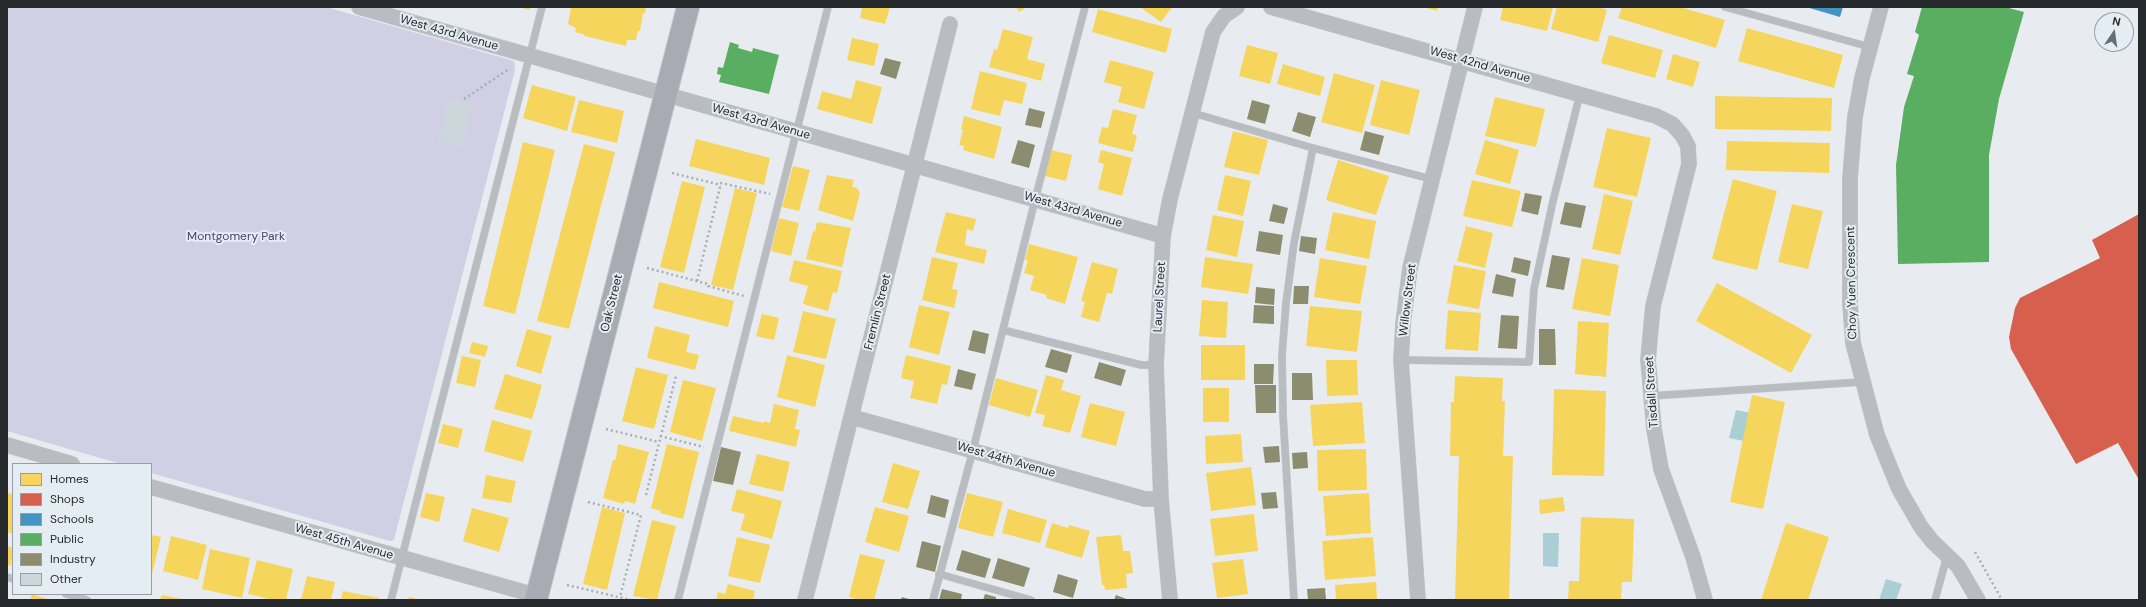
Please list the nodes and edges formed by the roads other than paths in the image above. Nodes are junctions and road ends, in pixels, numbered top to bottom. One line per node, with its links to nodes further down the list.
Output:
1 (359, 7): 13 (street, West 43rd Avenue)
2 (542, 7): 13 (lane)
3 (688, 7): 16 (main road, Oak Street)
4 (828, 7): 18 (lane)
5 (1085, 7): 23 (lane)
6 (1236, 7): 17 (street, Laurel Street)
7 (1271, 7): 14 (street, West 42nd Avenue)
8 (1475, 7): 14 (street, Willow Street)
9 (1725, 7): 12 (lane)
10 (1881, 7): 12 (street, Choy Yuen Crescent)
11 (950, 24): 21 (street, Fremlin Street)
12 (1870, 47): 28 (street, Choy Yuen Crescent)
13 (530, 57): 16 (street, West 43rd Avenue); 37 (lane)
14 (1462, 60): 15 (street, West 42nd Avenue); 22 (street, Willow Street)
15 (1580, 94): 19 (street, West 42nd Avenue); 26 (lane)
16 (665, 95): 18 (street, West 43rd Avenue); 40 (main road, Oak Street)
17 (1193, 113): 20 (lane); 24 (street, Laurel Street)
18 (796, 133): 21 (street, West 43rd Avenue); 43 (lane)
19 (1682, 135): 29 (street, Tisdall Street)
20 (1314, 148): 22 (lane); 48 (lane)
21 (916, 165): 23 (street, West 43rd Avenue); 30 (street, Fremlin Street)
22 (1431, 179): 26 (street, Willow Street)
23 (1034, 200): 24 (street, West 43rd Avenue); 25 (lane)
24 (1163, 236): 27 (street, Laurel Street)
25 (1003, 330): 27 (lane); 32 (lane)
26 (1401, 360): 49 (street, Willow Street)
27 (1156, 365): 35 (street, Laurel Street)
28 (1861, 382): 29 (lane); 36 (street, Choy Yuen Crescent)
29 (1650, 396): 50 (street, Tisdall Street)
30 (852, 417): 32 (street, West 44th Avenue); 44 (street, Fremlin Street)
31 (7, 445): 33 (street)
32 (973, 450): 35 (street, West 44th Avenue); 38 (lane)
33 (69, 463)
34 (152, 487): 37 (street, West 45th Avenue)
35 (1161, 499): 47 (street, Laurel Street)
36 (1947, 555): 51 (lane); 52 (street, Choy Yuen Crescent)
37 (401, 558): 40 (street, West 45th Avenue); 42 (lane)
38 (939, 574): 45 (lane); 46 (lane)
39 (70, 595): 41 (lane)
40 (537, 598)
41 (87, 600)
42 (391, 600)
43 (678, 600)
44 (805, 600)
45 (933, 600)
46 (1031, 600)
47 (1170, 600)
48 (1294, 600)
49 (1418, 600)
50 (1705, 600)
51 (1935, 600)
52 (1978, 600)

